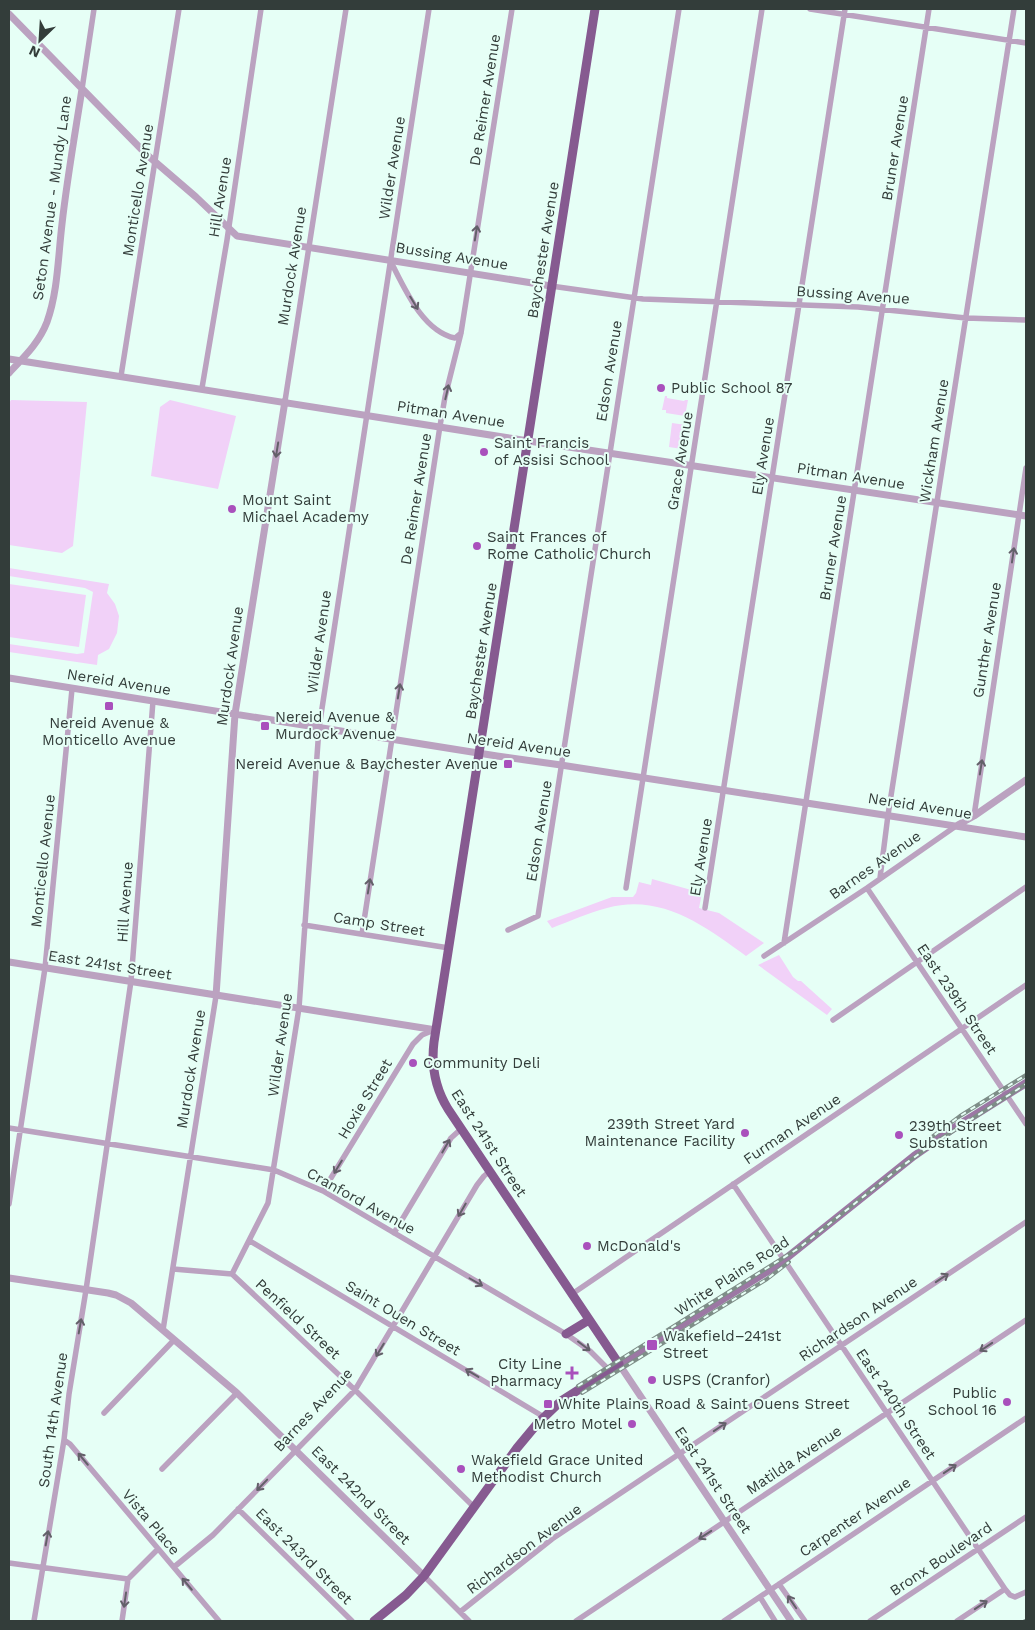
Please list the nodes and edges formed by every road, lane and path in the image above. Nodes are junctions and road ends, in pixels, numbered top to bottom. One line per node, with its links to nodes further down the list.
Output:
1 (94, 9): 18 (street)
2 (179, 9): 19 (street, Monticello Avenue)
3 (261, 9): 20 (street, Hill Avenue)
4 (346, 9): 21 (street, Murdock Avenue)
5 (429, 9): 22 (street, Wilder Avenue)
6 (512, 9): 23 (street, De Reimer Avenue, one-way to 6)
7 (595, 9): 24 (main road, Baychester Avenue)
8 (679, 9): 25 (street, Edson Avenue)
9 (762, 9): 26 (street, Grace Avenue)
10 (810, 9): 13 (street)
11 (929, 9): 15 (street, Bruner Avenue)
12 (1014, 9): 16 (street, Wickham Avenue)
13 (845, 11): 15 (street); 27 (street, Ely Avenue)
14 (9, 14): 18 (street, Bussing Avenue)
15 (926, 27): 16 (street); 28 (street, Bruner Avenue)
16 (1009, 40): 17 (street); 29 (street, Wickham Avenue)
17 (1026, 43)
18 (82, 89): 19 (street, Bussing Avenue); 33 (street, Seton Avenue - Mundy Lane)
19 (155, 162): 20 (street, Bussing Avenue); 35 (street, Monticello Avenue)
20 (228, 228): 21 (street, Bussing Avenue); 36 (street, Hill Avenue)
21 (309, 247): 22 (street, Bussing Avenue); 37 (street, Murdock Avenue)
22 (390, 260): 23 (street, Bussing Avenue); 31 (street, one-way to 31); 38 (street, Wilder Avenue)
23 (470, 272): 24 (street, Bussing Avenue); 31 (street, De Reimer Avenue)
24 (551, 286): 25 (street, Bussing Avenue); 40 (main road, Baychester Avenue)
25 (634, 297): 26 (street, Bussing Avenue); 41 (street, Edson Avenue)
26 (717, 303): 27 (street, Bussing Avenue); 42 (street, Grace Avenue)
27 (799, 305): 28 (street, Bussing Avenue); 44 (street, Ely Avenue)
28 (883, 309): 29 (street, Bussing Avenue); 45 (street, Bruner Avenue)
29 (966, 318): 30 (street, Bussing Avenue); 46 (street, Wickham Avenue)
30 (1026, 320)
31 (461, 333): 39 (street, De Reimer Avenue, one-way to 31)
32 (9, 359): 33 (street, Pitman Avenue)
33 (20, 361): 34 (street, Seton Avenue - Mundy Lane); 35 (street, Pitman Avenue)
34 (9, 373)
35 (121, 376): 36 (street, Pitman Avenue)
36 (202, 388): 37 (street, Pitman Avenue)
37 (285, 401): 38 (street, Pitman Avenue); 51 (street, Murdock Avenue, one-way to 51)
38 (366, 414): 39 (street, Pitman Avenue); 52 (street, Wilder Avenue)
39 (440, 426): 40 (street, Pitman Avenue); 53 (street, De Reimer Avenue, one-way to 39)
40 (528, 440): 41 (street, Pitman Avenue); 54 (main road, Baychester Avenue)
41 (610, 453): 42 (street, Pitman Avenue); 55 (street, Edson Avenue)
42 (692, 466): 44 (street, Pitman Avenue); 56 (street, Grace Avenue)
43 (1026, 468): 47 (street, Gunther Avenue)
44 (772, 477): 45 (street, Pitman Avenue); 58 (street, Ely Avenue)
45 (855, 490): 46 (street, Pitman Avenue); 59 (street, Bruner Avenue)
46 (937, 503): 47 (street, Pitman Avenue); 60 (street, Wickham Avenue)
47 (1023, 516): 61 (street, Gunther Avenue, one-way to 47)
48 (9, 678): 49 (street, Nereid Avenue)
49 (72, 689): 50 (street, Nereid Avenue); 77 (street, Monticello Avenue)
50 (153, 701): 51 (street, Nereid Avenue); 78 (street, Hill Avenue)
51 (235, 714): 52 (street, Nereid Avenue); 80 (street, Murdock Avenue)
52 (319, 728): 53 (street, Nereid Avenue); 69 (street, Wilder Avenue)
53 (391, 739): 54 (street, Nereid Avenue); 71 (street, De Reimer Avenue, one-way to 53)
54 (479, 753): 55 (street, Nereid Avenue); 73 (main road, Baychester Avenue)
55 (561, 765): 56 (street, Nereid Avenue); 70 (street, Edson Avenue)
56 (644, 778): 58 (street, Nereid Avenue); 66 (street, Grace Avenue)
57 (1026, 780): 61 (street, Barnes Avenue)
58 (724, 790): 59 (street, Nereid Avenue); 68 (street, Ely Avenue)
59 (806, 802): 60 (street, Nereid Avenue); 72 (street, Bruner Avenue)
60 (888, 815): 62 (street, Nereid Avenue); 64 (street, Wickham Avenue)
61 (974, 816): 62 (street, Barnes Avenue)
62 (956, 826): 63 (street, Nereid Avenue); 64 (street, Barnes Avenue)
63 (1026, 837)
64 (880, 878): 67 (street, Barnes Avenue)
65 (1026, 887): 75 (street)
66 (626, 888)
67 (867, 888): 72 (street, Barnes Avenue); 75 (street, East 239th Street)
68 (705, 908)
69 (304, 925): 71 (street, Camp Street); 81 (street, Wilder Avenue)
70 (508, 930)
71 (362, 934): 73 (street, Camp Street)
72 (784, 943): 74 (street, Barnes Avenue)
73 (449, 948): 84 (main road, Baychester Avenue)
74 (764, 956)
75 (917, 961): 82 (street); 83 (street, East 239th Street)
76 (9, 962): 77 (street, East 241st Street)
77 (44, 968): 78 (street, East 241st Street); 90 (street, Monticello Avenue)
78 (131, 981): 80 (street, East 241st Street); 91 (street, Hill Avenue)
79 (1026, 985): 83 (street, Furman Avenue)
80 (216, 996): 81 (street, East 241st Street); 92 (street, Murdock Avenue)
81 (299, 1008): 84 (street, East 241st Street); 93 (street, Wilder Avenue)
82 (833, 1020)
83 (962, 1028): 86 (street, East 239th Street); 95 (street, Furman Avenue)
84 (436, 1030): 89 (main road, East 241st Street); 96 (street, Hoxie Street, one-way to 96)
85 (1026, 1083): 86 (main road, White Plains Road)
86 (1007, 1095): 87 (street, East 239th Street); 103 (main road, White Plains Road)
87 (1026, 1124)
88 (9, 1128): 90 (street, Cranford Avenue)
89 (461, 1129): 94 (main road, East 241st Street); 100 (street, one-way to 89)
90 (20, 1130): 91 (street, Cranford Avenue); 97 (street, Monticello Avenue)
91 (107, 1144): 92 (street, Cranford Avenue); 98 (street, Hill Avenue)
92 (191, 1156): 93 (street, Cranford Avenue); 104 (street, Murdock Avenue)
93 (274, 1170): 96 (street, Cranford Avenue); 101 (street, Wilder Avenue)
94 (490, 1171): 102 (street, Barnes Avenue, one-way to 102); 108 (main road, East 241st Street)
95 (733, 1184): 103 (street, East 240th Street); 108 (street, Furman Avenue)
96 (323, 1191): 100 (street, Cranford Avenue)
97 (9, 1204)
98 (96, 1222): 107 (street, South 14th Avenue)
99 (1026, 1222): 115 (street, Richardson Avenue, one-way to 99)
100 (394, 1233): 102 (street, Cranford Avenue)
101 (250, 1240): 105 (street, Wilder Avenue); 111 (street, Saint Ouen Street)
102 (434, 1258): 111 (street, Barnes Avenue); 113 (street, Cranford Avenue, one-way to 113)
103 (785, 1260): 115 (street, East 240th Street); 116 (main road, White Plains Road)
104 (173, 1269): 105 (street); 112 (street, Murdock Avenue)
105 (232, 1274): 118 (street, Penfield Street)
106 (9, 1278): 107 (street)
107 (86, 1290): 112 (street, East 242nd Street); 124 (street, South 14th Avenue, one-way to 107)
108 (572, 1294): 109 (main road, East 241st Street)
109 (589, 1320): 113 (main road); 116 (main road, East 241st Street)
110 (1026, 1320): 121 (street, Matilda Avenue, one-way to 121)
111 (394, 1326): 118 (street, Barnes Avenue, one-way to 118); 122 (street, Saint Ouen Street, one-way to 111)
112 (163, 1330): 114 (street, East 242nd Street)
113 (566, 1334): 117 (street, Cranford Avenue, one-way to 117)
114 (174, 1340): 119 (street, East 242nd Street); 120 (street)
115 (841, 1345): 121 (street, East 240th Street); 126 (street, Richardson Avenue, one-way to 115)
116 (619, 1364): 117 (main road, White Plains Road); 126 (street, East 241st Street)
117 (609, 1370): 122 (main road, White Plains Road)
118 (355, 1390): 125 (street, Barnes Avenue); 129 (street, Penfield Street)
119 (237, 1393): 125 (street, East 242nd Street); 127 (street)
120 (104, 1413)
121 (887, 1413): 128 (street, East 240th Street); 132 (street, Matilda Avenue)
122 (544, 1417): 129 (main road, White Plains Road)
123 (1026, 1418): 128 (street, Carpenter Avenue, one-way to 123)
124 (64, 1440): 133 (street, Vista Place, one-way to 124); 136 (street, South 14th Avenue, one-way to 124)
125 (296, 1450): 130 (street, Barnes Avenue, one-way to 130); 138 (street, East 242nd Street)
126 (680, 1455): 132 (street, East 241st Street); 145 (street, Richardson Avenue)
127 (162, 1469)
128 (932, 1481): 134 (street, East 240th Street); 140 (street, Carpenter Avenue)
129 (474, 1507): 138 (main road, White Plains Road)
130 (238, 1509): 137 (street, Barnes Avenue); 149 (street, East 243rd Street)
131 (1026, 1517): 134 (street, Bronx Boulevard)
132 (725, 1522): 142 (street, East 241st Street); 152 (street, Matilda Avenue, one-way to 152)
133 (158, 1549): 137 (street, Vista Place); 139 (street)
134 (978, 1550): 141 (street, East 240th Street); 157 (street, Bronx Boulevard)
135 (9, 1563): 136 (street)
136 (42, 1568): 139 (street); 146 (street, South 14th Avenue)
137 (174, 1568): 148 (street, Vista Place, one-way to 137)
138 (424, 1576): 145 (street, East 242nd Street); 150 (main road, White Plains Road)
139 (128, 1578): 147 (street, one-way to 147)
140 (779, 1584): 142 (street, Carpenter Avenue); 156 (street, one-way to 140)
141 (1004, 1589): 143 (street); 158 (street, one-way to 141)
142 (770, 1590): 144 (street, Carpenter Avenue); 155 (street, East 241st Street)
143 (1026, 1592)
144 (760, 1597): 153 (street, Carpenter Avenue); 154 (street)
145 (460, 1612): 151 (street, East 242nd Street)
146 (34, 1621)
147 (122, 1621)
148 (219, 1621)
149 (352, 1621)
150 (374, 1621)
151 (469, 1621)
152 (576, 1621)
153 (724, 1621)
154 (776, 1621)
155 (791, 1621)
156 (805, 1621)
157 (870, 1621)
158 (957, 1621)

